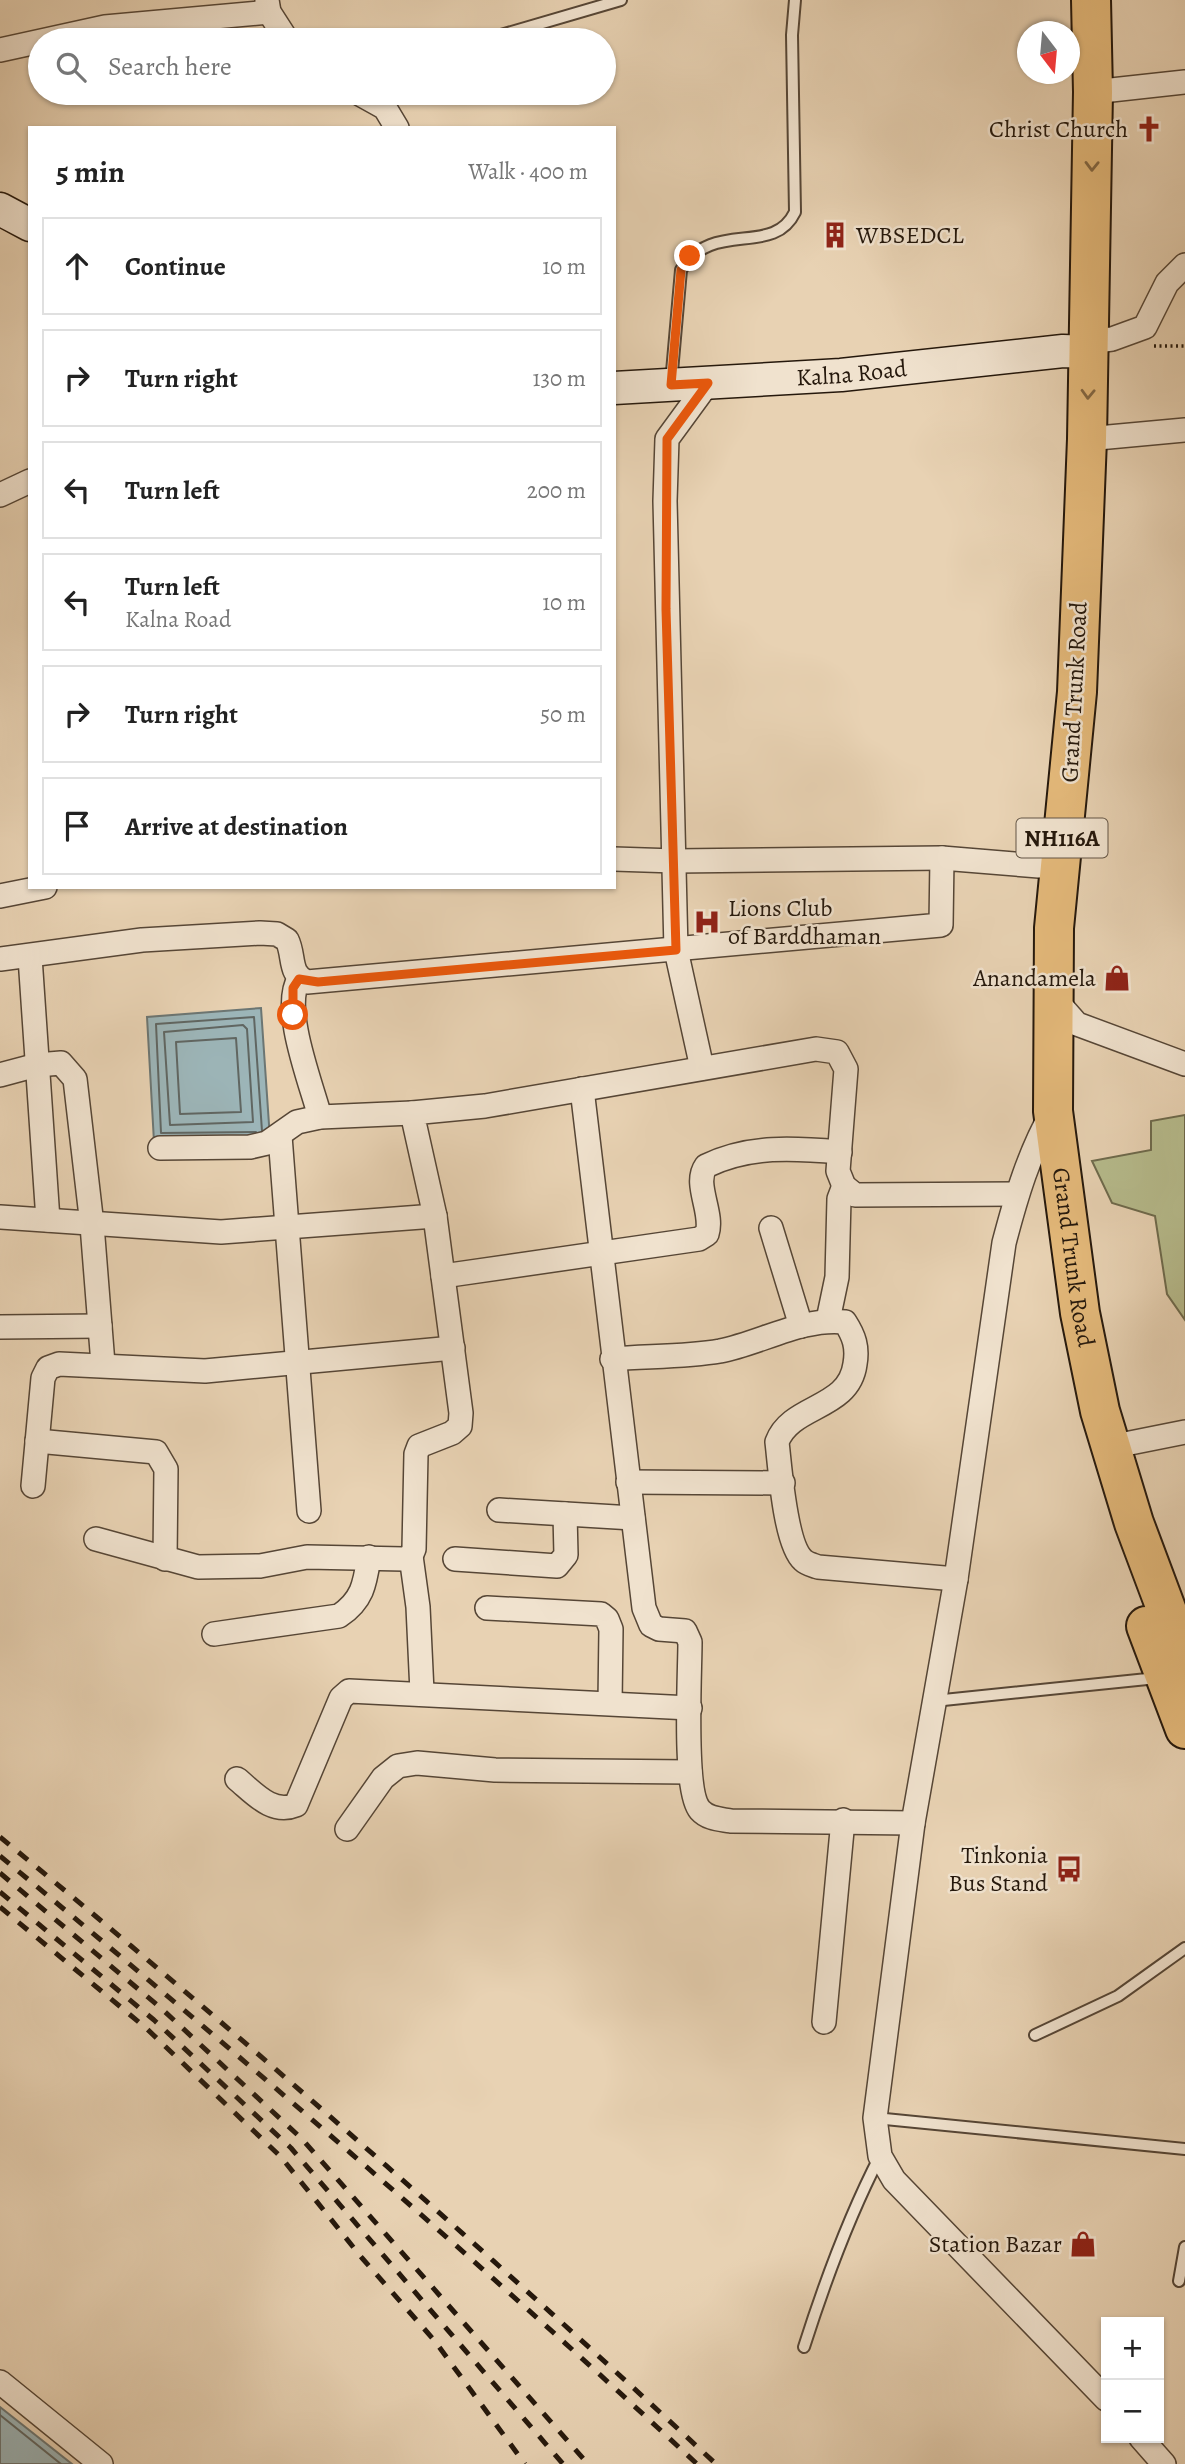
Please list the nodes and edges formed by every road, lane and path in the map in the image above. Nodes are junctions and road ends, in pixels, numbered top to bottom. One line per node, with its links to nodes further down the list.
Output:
1 (621, 0): 9 (lane)
2 (795, 0): 21 (lane)
3 (1067, 0): 6 (highway)
4 (1091, 0): 13 (highway, Grand Trunk Road / NH116A)
5 (268, 6): 7 (street); 8 (street)
6 (1068, 21)
7 (100, 28)
8 (280, 28)
9 (525, 28)
10 (28, 44): 11 (street)
11 (0, 50)
12 (1185, 82): 13 (street)
13 (1080, 83): 19 (highway, Grand Trunk Road / NH116A)
14 (0, 209): 15 (street)
15 (28, 224)
16 (1185, 265): 17 (street)
17 (1145, 327): 18 (path); 19 (street)
18 (1185, 346)
19 (1081, 349): 20 (street, Kalna Road); 24 (highway, Grand Trunk Road / NH116A, one-way to 24); 30 (highway, Grand Trunk Road / NH116A)
20 (708, 383): 21 (street, Kalna Road); 29 (street)
21 (671, 385): 22 (street, Kalna Road)
22 (616, 388)
23 (1185, 430): 24 (street)
24 (1087, 439): 37 (highway, Grand Trunk Road / NH116A)
25 (28, 482): 26 (street)
26 (0, 495)
27 (942, 858): 29 (street); 30 (street); 33 (street)
28 (616, 859): 29 (street)
29 (675, 861): 33 (street)
30 (1039, 866): 37 (highway, Grand Trunk Road / NH116A)
31 (35, 889): 32 (street)
32 (0, 896)
33 (676, 950): 36 (street); 40 (street)
34 (30, 957): 35 (street); 36 (street); 39 (street)
35 (0, 959)
36 (299, 979): 44 (street)
37 (1050, 1019): 38 (street); 45 (highway, Grand Trunk Road / NH116A)
38 (1185, 1064)
39 (37, 1065): 41 (street); 53 (street); 54 (street)
40 (702, 1069): 42 (street); 48 (street)
41 (0, 1075)
42 (582, 1089): 43 (street); 57 (street)
43 (412, 1113): 44 (street); 51 (street)
44 (320, 1116): 46 (street)
45 (1045, 1125): 50 (street); 69 (highway, Grand Trunk Road / NH116A); 85 (highway, Grand Trunk Road / NH116A)
46 (280, 1136): 47 (street); 55 (street)
47 (160, 1148)
48 (840, 1152): 49 (street); 57 (street)
49 (844, 1186): 50 (street); 59 (street)
50 (1016, 1194): 82 (street)
51 (435, 1216): 55 (street); 58 (street)
52 (0, 1217): 53 (street)
53 (48, 1220): 54 (street)
54 (92, 1225): 55 (street); 61 (street)
55 (288, 1228): 66 (street)
56 (771, 1228): 62 (street)
57 (601, 1252): 58 (street); 64 (street)
58 (443, 1276): 63 (street)
59 (828, 1320): 62 (street); 71 (street)
60 (0, 1326): 61 (street)
61 (100, 1326): 65 (street)
62 (801, 1326): 64 (street)
63 (453, 1348): 66 (street); 78 (street)
64 (612, 1359): 70 (street)
65 (103, 1364): 66 (street); 68 (street)
66 (298, 1364): 74 (street)
67 (1185, 1432): 69 (street)
68 (37, 1441): 72 (street); 80 (street)
69 (1110, 1447): 85 (highway, Grand Trunk Road / NH116A)
70 (628, 1482): 71 (street); 76 (street)
71 (783, 1483): 82 (street)
72 (33, 1486)
73 (499, 1510): 75 (street)
74 (309, 1511)
75 (565, 1514): 76 (street); 81 (street)
76 (633, 1518): 89 (street)
77 (96, 1539): 80 (street)
78 (411, 1556): 79 (street); 86 (street)
79 (369, 1557): 80 (street); 84 (street)
80 (165, 1559)
81 (455, 1559)
82 (956, 1579): 87 (street)
83 (487, 1608): 88 (street)
84 (214, 1634)
85 (1174, 1668): 87 (lane); 90 (highway, Grand Trunk Road / NH116A)
86 (422, 1692): 88 (street); 92 (street)
87 (934, 1701): 94 (street)
88 (610, 1703): 89 (street)
89 (690, 1708): 91 (street)
90 (1185, 1728)
91 (690, 1772): 93 (street); 95 (street)
92 (237, 1779)
93 (843, 1820): 94 (street); 97 (street)
94 (913, 1823): 99 (street)
95 (347, 1829)
96 (1185, 1948): 98 (lane)
97 (824, 2022)
98 (1035, 2035)
99 (875, 2118): 100 (lane); 101 (street)
100 (1185, 2149)
101 (880, 2156): 104 (lane); 106 (street)
102 (1185, 2247): 103 (lane)
103 (1179, 2281)
104 (804, 2347)
105 (0, 2382): 108 (street)
106 (1101, 2394)
107 (1145, 2443): 109 (street)
108 (101, 2464)
109 (1164, 2464)

